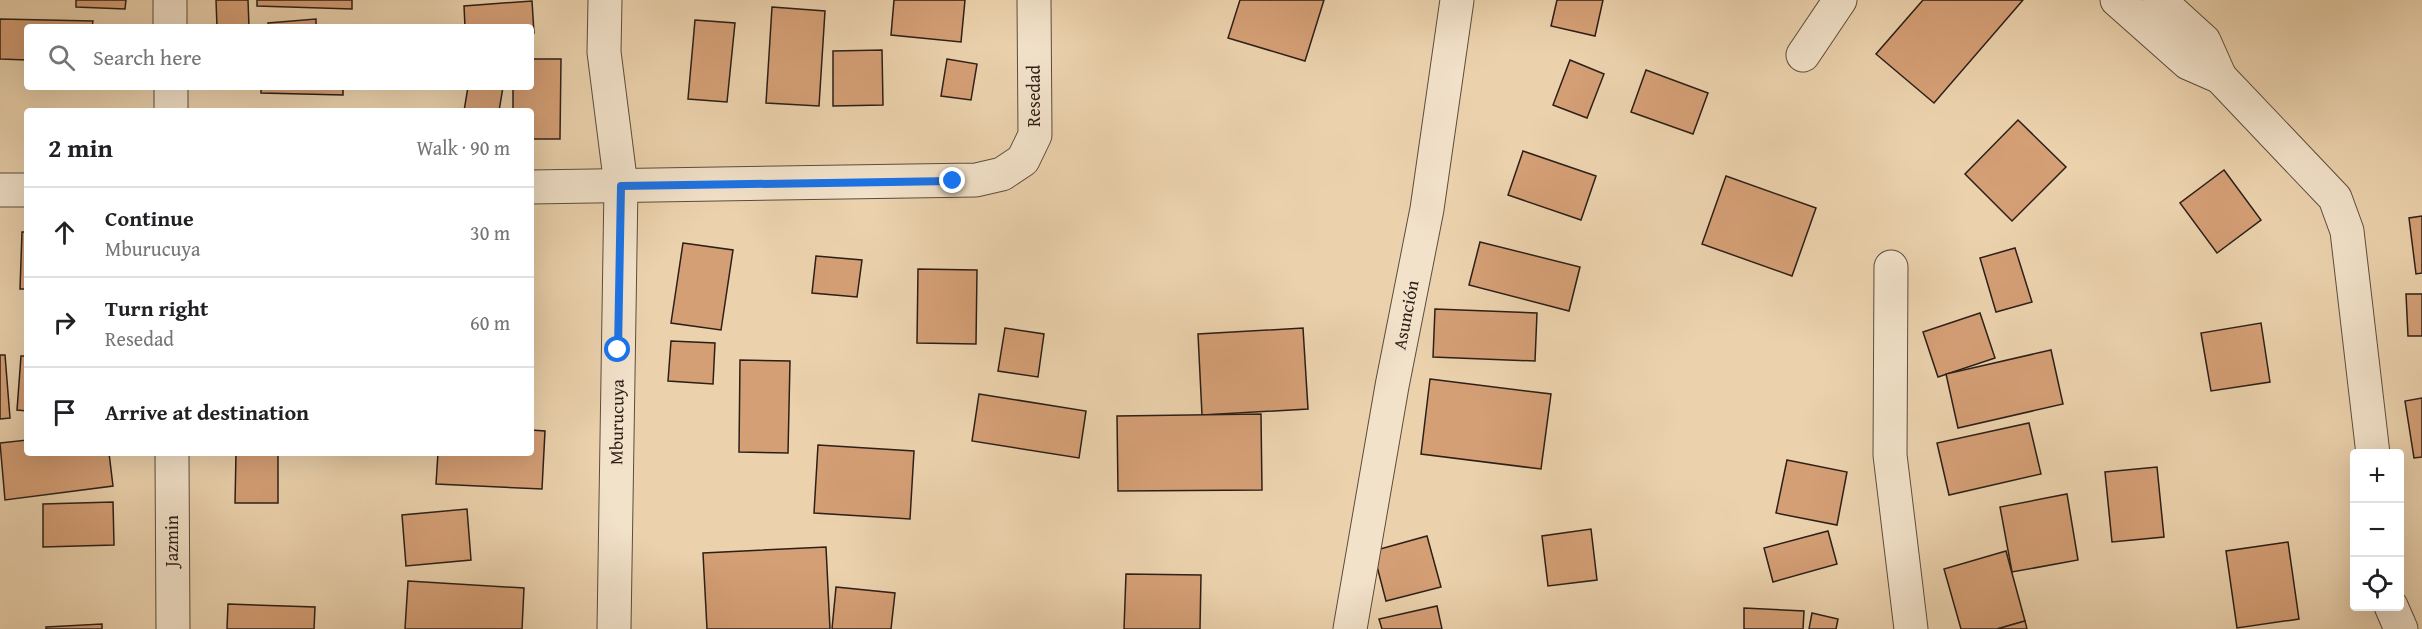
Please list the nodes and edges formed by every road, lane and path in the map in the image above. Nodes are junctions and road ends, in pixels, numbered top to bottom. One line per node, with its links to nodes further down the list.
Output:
1 (170, 0): 8 (street)
2 (604, 0): 13 (street, Mburucuya)
3 (1034, 0): 13 (street, Resedad)
4 (1457, 0): 23 (street, Asunción)
5 (1840, 0): 9 (street)
6 (2117, 0): 10 (street)
7 (2159, 0): 10 (street)
8 (170, 24)
9 (1803, 55)
10 (2220, 78): 18 (street)
11 (171, 90): 12 (street)
12 (171, 108)
13 (621, 186): 14 (street, Resedad); 22 (street, Mburucuya)
14 (534, 187)
15 (0, 190): 16 (street)
16 (24, 190)
17 (1891, 267): 24 (street)
18 (2373, 449)
19 (172, 456): 21 (street, Jazmin)
20 (2393, 611): 25 (street)
21 (173, 629)
22 (614, 629)
23 (1350, 629)
24 (1911, 629)
25 (2401, 629)

